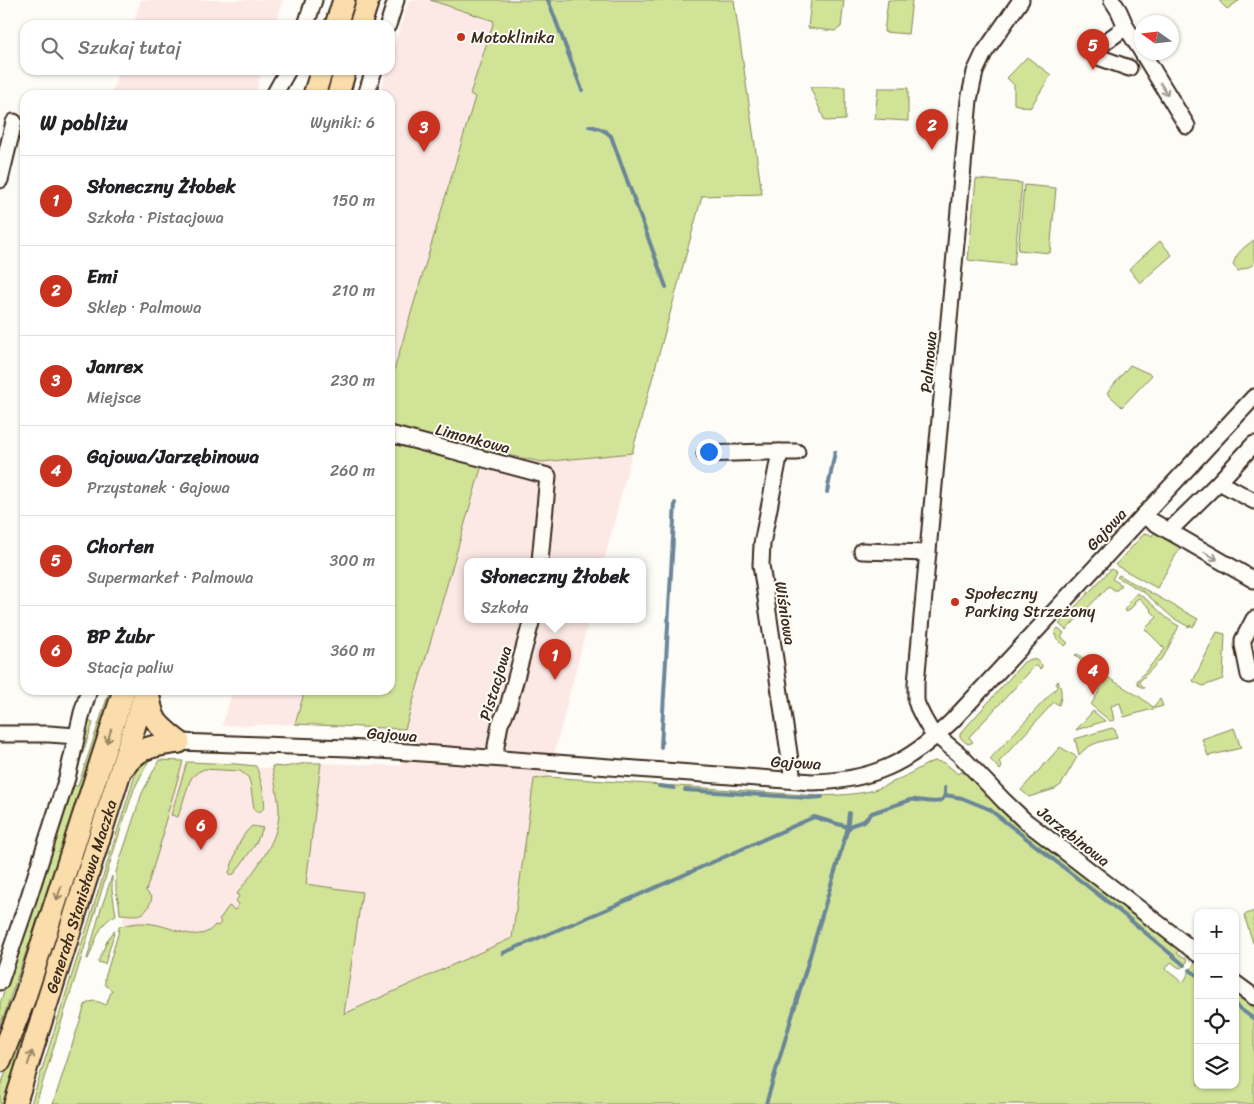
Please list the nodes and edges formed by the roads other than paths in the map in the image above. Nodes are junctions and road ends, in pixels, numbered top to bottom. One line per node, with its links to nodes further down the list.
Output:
1 (314, 0): 7 (street)
2 (344, 0): 8 (highway)
3 (368, 0): 9 (highway)
4 (396, 0): 10 (street)
5 (1021, 0): 37 (street, Palmowa)
6 (1112, 0): 11 (street)
7 (308, 20)
8 (338, 20)
9 (362, 20)
10 (390, 20)
11 (1126, 26): 12 (street); 14 (street)
12 (1134, 39)
13 (1147, 60): 24 (street, one-way to 24)
14 (1129, 68)
15 (285, 75): 19 (street)
16 (320, 75): 20 (highway)
17 (344, 75): 21 (highway)
18 (372, 75): 22 (street)
19 (277, 90)
20 (316, 90)
21 (340, 90)
22 (368, 90)
23 (14, 122): 25 (street)
24 (1187, 126)
25 (0, 180)
26 (1254, 397): 34 (street, Gajowa)
27 (395, 435): 38 (street, Limonkowa)
28 (1254, 444): 32 (street)
29 (780, 452): 30 (street); 31 (street); 53 (street, Wiśniowa)
30 (797, 452)
31 (706, 454)
32 (1219, 482): 33 (street); 35 (street)
33 (1254, 501)
34 (1143, 516): 35 (street); 48 (street, Gajowa)
35 (1169, 531): 39 (street, one-way to 39)
36 (862, 551): 37 (street)
37 (928, 553): 48 (street, Palmowa)
38 (540, 558)
39 (1254, 580)
40 (1254, 619): 42 (street)
41 (531, 623): 51 (street, Pistacjowa)
42 (1249, 675)
43 (88, 695): 49 (street)
44 (122, 695): 58 (highway, Generała Stanisława Maczka, one-way to 58)
45 (145, 695): 52 (highway, Generała Stanisława Maczka)
46 (148, 695): 50 (highway)
47 (0, 734): 49 (street)
48 (937, 735): 53 (street, Gajowa); 54 (street, Jarzębinowa)
49 (76, 736): 55 (street)
50 (179, 742): 51 (street, Gajowa); 52 (highway)
51 (496, 758): 53 (street, Gajowa)
52 (122, 769): 59 (highway, Generała Stanisława Maczka, one-way to 52)
53 (793, 780)
54 (1194, 951)
55 (0, 982)
56 (1239, 986): 57 (street)
57 (1254, 997)
58 (0, 1061)
59 (15, 1104)

